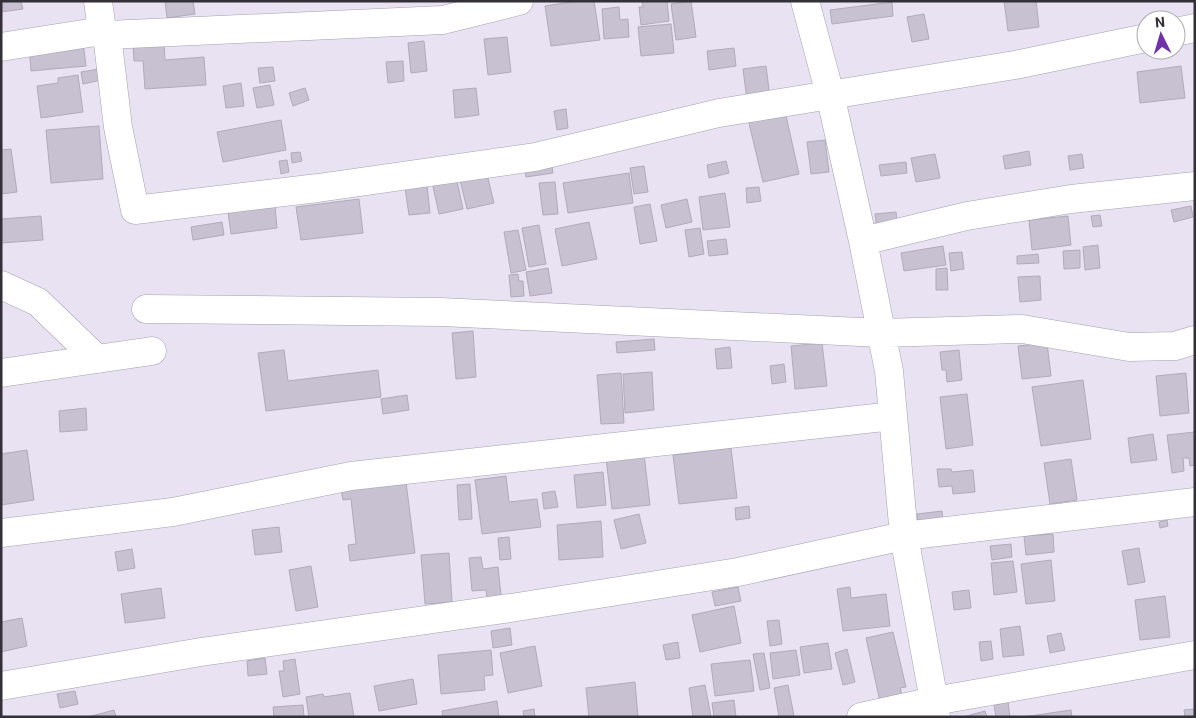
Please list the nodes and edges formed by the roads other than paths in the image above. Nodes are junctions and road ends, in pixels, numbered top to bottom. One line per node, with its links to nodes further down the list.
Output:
1 (98, 1): 4 (street)
2 (520, 1): 4 (street)
3 (805, 1): 7 (street)
4 (105, 33): 6 (street); 7 (street)
5 (1136, 40): 7 (street)
6 (1, 47)
7 (830, 94): 9 (street)
8 (1195, 186): 9 (street)
9 (863, 241): 12 (street)
10 (1, 285): 15 (street)
11 (146, 309): 12 (street)
12 (881, 333): 13 (street); 17 (street)
13 (1195, 340)
14 (152, 351): 15 (street)
15 (97, 359): 16 (street)
16 (1, 373)
17 (893, 416): 19 (street); 20 (street)
18 (1195, 502): 20 (street)
19 (1, 533)
20 (904, 536): 22 (street); 23 (street)
21 (1195, 655): 23 (street)
22 (1, 686)
23 (935, 709): 24 (street)
24 (861, 717)

